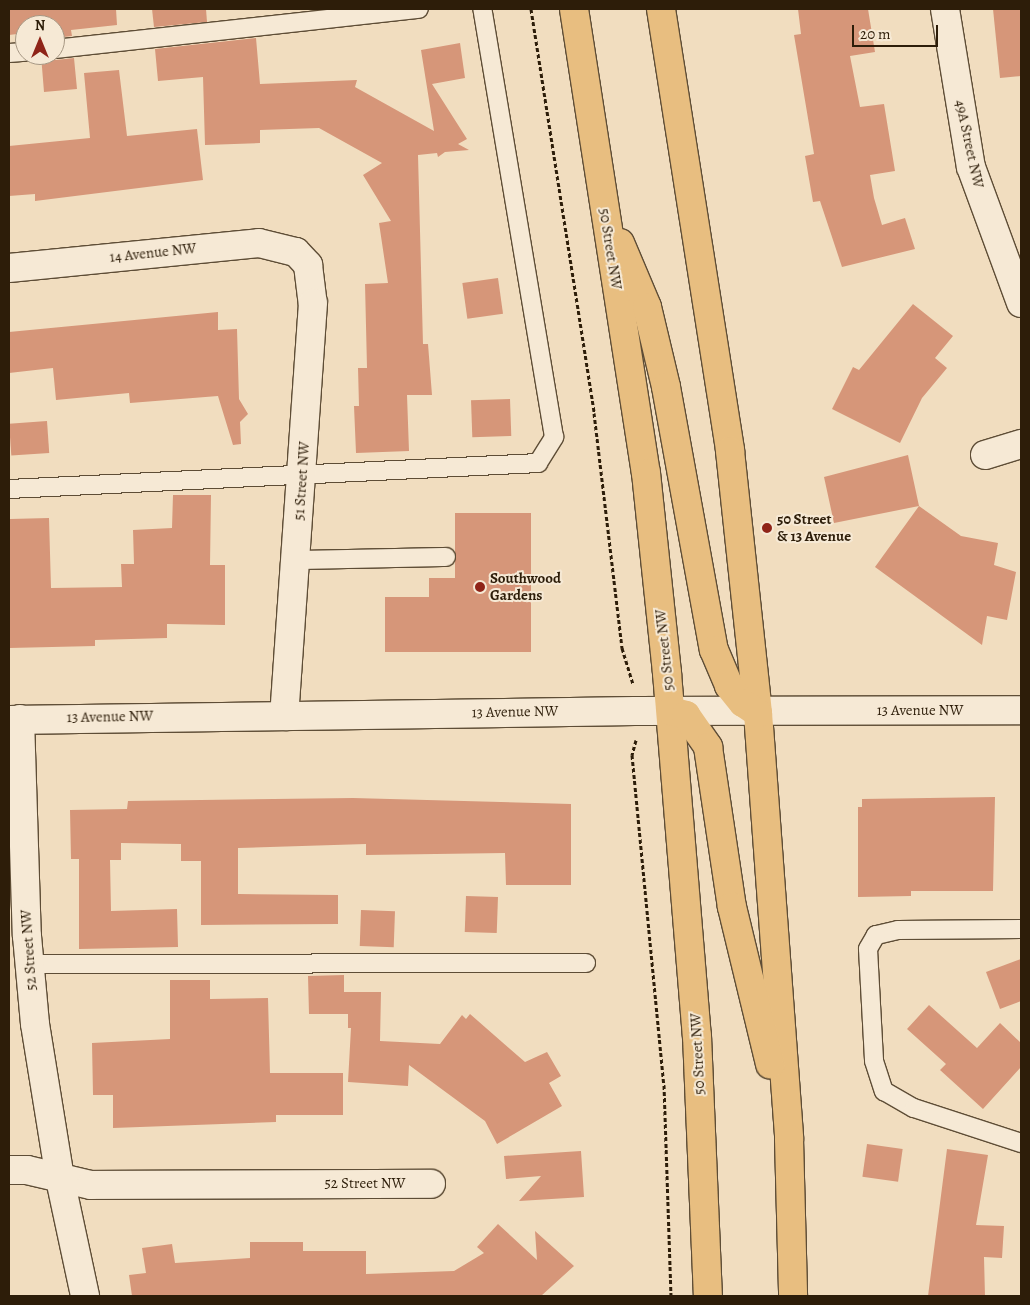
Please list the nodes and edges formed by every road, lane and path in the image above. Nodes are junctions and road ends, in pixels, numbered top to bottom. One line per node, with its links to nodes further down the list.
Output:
1 (420, 9): 7 (lane)
2 (482, 9): 14 (lane)
3 (531, 9): 18 (path)
4 (574, 9): 8 (main road, 50 Street NW)
5 (660, 9): 21 (main road)
6 (945, 9): 11 (street, 49A Street NW)
7 (65, 48)
8 (603, 203): 20 (main road, 50 Street NW); 21 (main road)
9 (296, 252): 10 (street, 14 Avenue NW); 14 (street, 51 Street NW)
10 (9, 268)
11 (1021, 299)
12 (1021, 444): 13 (street)
13 (985, 455)
14 (303, 476): 15 (lane); 17 (street, 51 Street NW)
15 (9, 489)
16 (446, 558): 17 (lane)
17 (297, 560): 22 (street, 51 Street NW)
18 (632, 673)
19 (1021, 710): 21 (street, 13 Avenue NW)
20 (671, 711): 21 (street, 13 Avenue NW); 22 (street, 13 Avenue NW); 29 (main road); 36 (main road, 50 Street NW)
21 (758, 713): 29 (main road)
22 (284, 716): 23 (street, 13 Avenue NW)
23 (14, 720): 26 (street, 52 Street NW)
24 (636, 746): 35 (path)
25 (1021, 929): 30 (lane)
26 (18, 937): 28 (street, 52 Street NW)
27 (586, 963): 28 (lane)
28 (30, 964): 32 (street, 52 Street NW)
29 (789, 1139): 37 (main road)
30 (1021, 1143)
31 (9, 1170): 32 (street, 52 Street NW)
32 (60, 1179): 33 (street, 52 Street NW); 34 (street, 52 Street NW)
33 (431, 1184)
34 (85, 1296)
35 (671, 1296)
36 (708, 1296)
37 (793, 1296)

